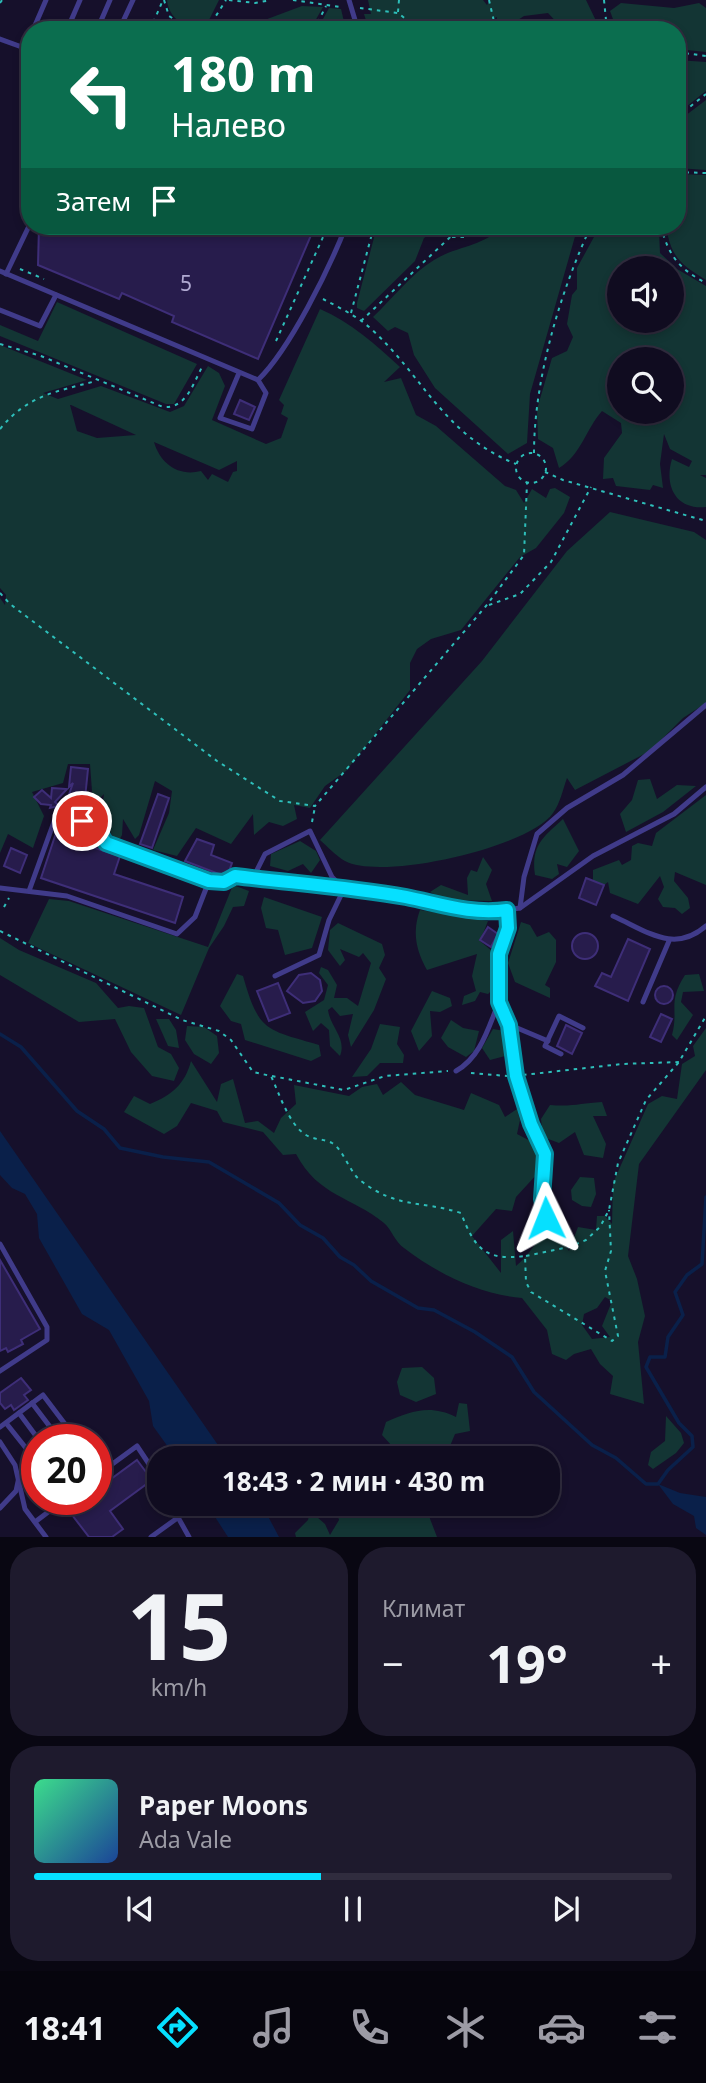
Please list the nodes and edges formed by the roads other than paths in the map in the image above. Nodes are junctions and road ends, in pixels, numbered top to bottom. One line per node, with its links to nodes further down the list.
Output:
1 (46, 0): 6 (lane)
2 (80, 0): 7 (lane)
3 (110, 0): 8 (lane)
4 (133, 0): 9 (lane)
5 (349, 0): 10 (lane)
6 (37, 21)
7 (71, 21)
8 (101, 21)
9 (123, 21)
10 (356, 21)
11 (0, 39): 12 (lane)
12 (21, 46)
13 (25, 235): 15 (lane)
14 (342, 235): 19 (lane)
15 (3, 273): 16 (lane)
16 (56, 295): 17 (lane); 18 (lane)
17 (0, 310)
18 (239, 373): 19 (lane); 19 (lane)
19 (258, 380)
20 (706, 705): 27 (lane)
21 (706, 787): 27 (lane)
22 (253, 878): 23 (lane); 25 (lane); 25 (lane)
23 (209, 881): 26 (lane); 26 (lane)
24 (0, 888): 26 (lane)
25 (344, 889): 28 (lane); 32 (lane)
26 (29, 891)
27 (520, 908): 28 (lane)
28 (507, 910): 33 (lane)
29 (614, 916): 31 (lane)
30 (706, 926): 31 (lane)
31 (669, 941): 34 (lane)
32 (275, 976)
33 (499, 1002): 35 (lane); 39 (lane)
34 (643, 1002)
35 (509, 1025): 37 (lane); 40 (lane)
36 (583, 1028): 37 (lane)
37 (548, 1041): 38 (lane)
38 (561, 1054)
39 (456, 1071)
40 (546, 1218)
41 (0, 1244): 42 (lane)
42 (0, 1371)
43 (32, 1404): 44 (lane); 47 (lane); 48 (lane)
44 (19, 1413): 45 (lane); 46 (lane)
45 (6, 1423): 49 (lane); 51 (lane)
46 (27, 1424)
47 (48, 1424)
48 (65, 1424)
49 (0, 1427)
50 (0, 1442): 54 (lane)
51 (21, 1442)
52 (147, 1461): 53 (lane)
53 (112, 1464)
54 (19, 1477): 55 (lane); 59 (lane)
55 (0, 1508)
56 (44, 1515): 59 (lane)
57 (175, 1516): 58 (lane)
58 (176, 1519): 61 (lane); 62 (lane)
59 (35, 1522): 60 (lane)
60 (46, 1537)
61 (150, 1537)
62 (189, 1537)

